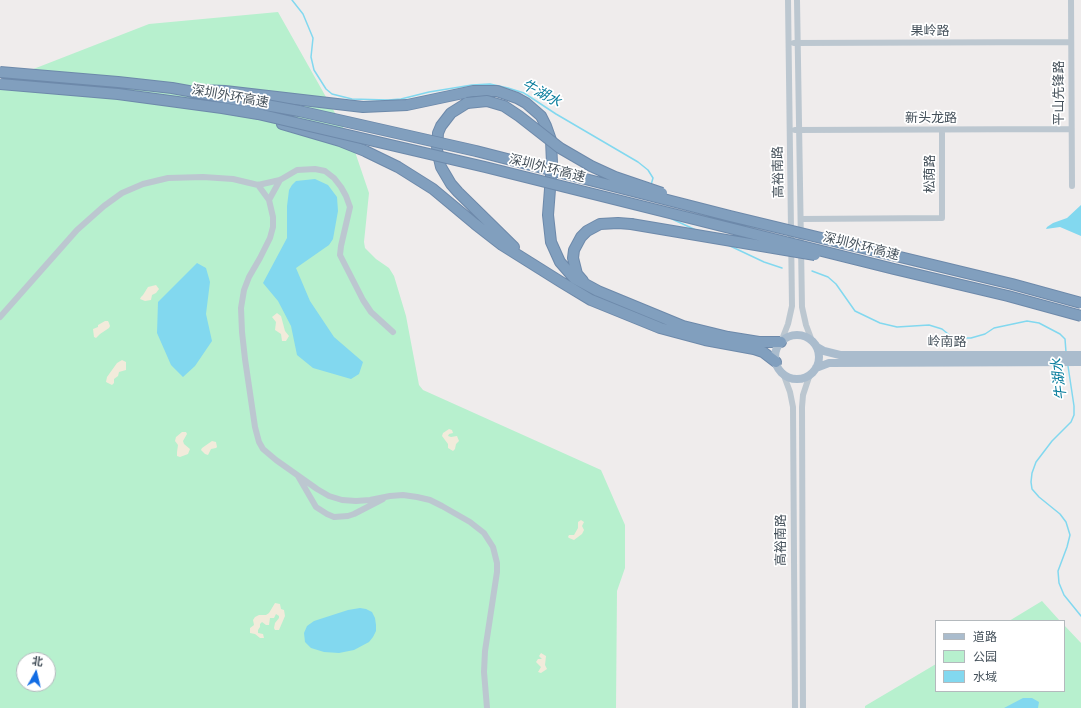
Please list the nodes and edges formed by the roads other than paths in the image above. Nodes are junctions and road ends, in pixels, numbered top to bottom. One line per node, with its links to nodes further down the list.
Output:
1 (788, 0): 5 (street, 高裕南路)
2 (797, 0): 6 (street, 高裕南路)
3 (1070, 0): 4 (street, 平山先锋路)
4 (1071, 42): 6 (street, 果岭路); 11 (street, 平山先锋路)
5 (789, 43): 6 (street, 果岭路); 12 (street, 高裕南路)
6 (798, 43): 13 (street, 高裕南路)
7 (0, 72): 9 (highway, 深圳外环高速, bridge)
8 (0, 84): 10 (highway, 深圳外环高速, bridge)
9 (172, 88): 19 (highway, 深圳外环高速, bridge); 23 (highway, bridge)
10 (258, 114): 21 (highway, bridge); 22 (highway, 深圳外环高速, bridge)
11 (1071, 129): 14 (street, 新头龙路); 17 (street, 平山先锋路)
12 (790, 130): 13 (street, 新头龙路); 28 (street, 高裕南路)
13 (800, 130): 14 (street, 新头龙路); 20 (street, 高裕南路)
14 (942, 130): 20 (street, 松荫路)
15 (280, 180): 16 (street); 18 (street); 27 (street)
16 (258, 185): 18 (street); 26 (street)
17 (1072, 186)
18 (269, 200): 35 (street)
19 (730, 216): 21 (highway, bridge); 24 (highway, 深圳外环高速, bridge)
20 (801, 219): 29 (street, 高裕南路)
21 (530, 262): 32 (highway)
22 (894, 269): 23 (highway, bridge); 25 (highway, 深圳外环高速, bridge)
23 (588, 286): 28 (highway)
24 (1081, 303)
25 (1081, 316)
26 (0, 317)
27 (393, 332)
28 (781, 342): 29 (main road); 32 (main road)
29 (814, 344): 30 (main road, 岭南路); 33 (main road)
30 (1053, 359): 31 (main road, 岭南路); 33 (main road, 岭南路)
31 (1080, 359)
32 (776, 362): 34 (main road)
33 (813, 371): 34 (main road); 39 (street, 高裕南路)
34 (783, 373): 38 (street, 高裕南路)
35 (297, 474): 36 (street); 36 (street)
36 (390, 496): 37 (street)
37 (487, 708)
38 (795, 708)
39 (803, 708)

